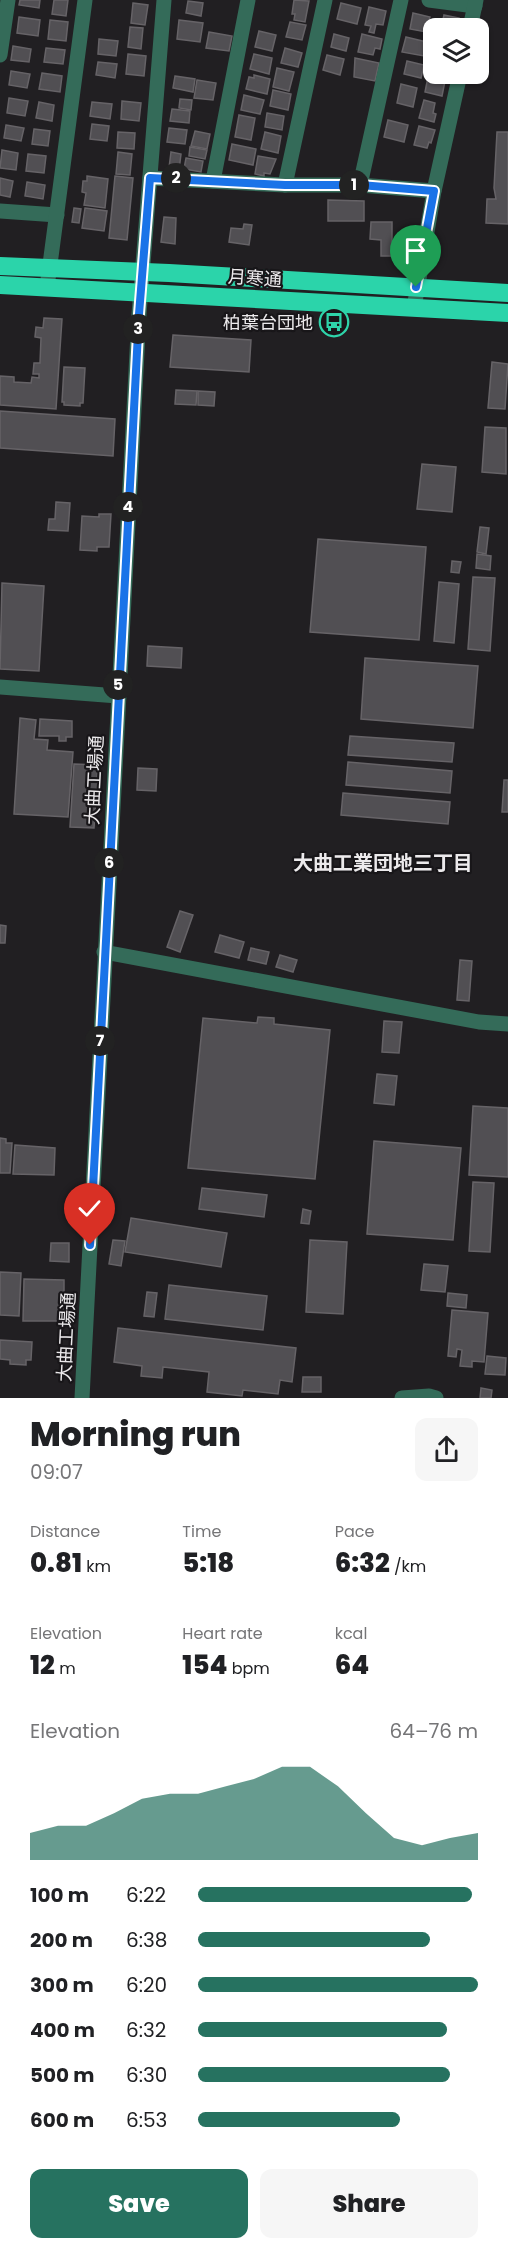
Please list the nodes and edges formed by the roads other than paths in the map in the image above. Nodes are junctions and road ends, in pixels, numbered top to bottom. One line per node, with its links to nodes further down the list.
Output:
1 (8, 0): 10 (street)
2 (85, 0): 19 (street)
3 (164, 0): 13 (street, 大曲工場通)
4 (248, 0): 14 (street)
5 (325, 0): 15 (street)
6 (401, 0): 16 (street)
7 (429, 0): 8 (street)
8 (475, 3): 9 (street)
9 (472, 18)
10 (2, 20): 11 (street)
11 (0, 55)
12 (458, 84): 17 (street)
13 (150, 178): 14 (street); 22 (street, 大曲工場通)
14 (213, 181): 15 (street)
15 (285, 185): 16 (street)
16 (360, 185): 17 (street)
17 (434, 191): 25 (street)
18 (0, 212): 19 (street)
19 (57, 215): 21 (street)
20 (0, 266): 21 (highway, 月寒通)
21 (49, 269): 22 (highway, 月寒通); 24 (street)
22 (142, 272): 25 (highway, 月寒通); 26 (street, 大曲工場通)
23 (0, 285): 24 (highway, 月寒通)
24 (47, 287): 26 (highway, 月寒通)
25 (416, 287): 27 (highway, 月寒通); 28 (street)
26 (140, 291): 28 (highway, 月寒通); 31 (street, 大曲工場通)
27 (508, 293)
28 (414, 308): 29 (highway, 月寒通)
29 (508, 313)
30 (0, 687): 31 (street)
31 (118, 696): 32 (street, 大曲工場通)
32 (105, 952): 33 (street); 34 (street, 大曲工場通)
33 (508, 1024)
34 (82, 1398)
35 (402, 1398): 36 (street)
36 (436, 1398)

